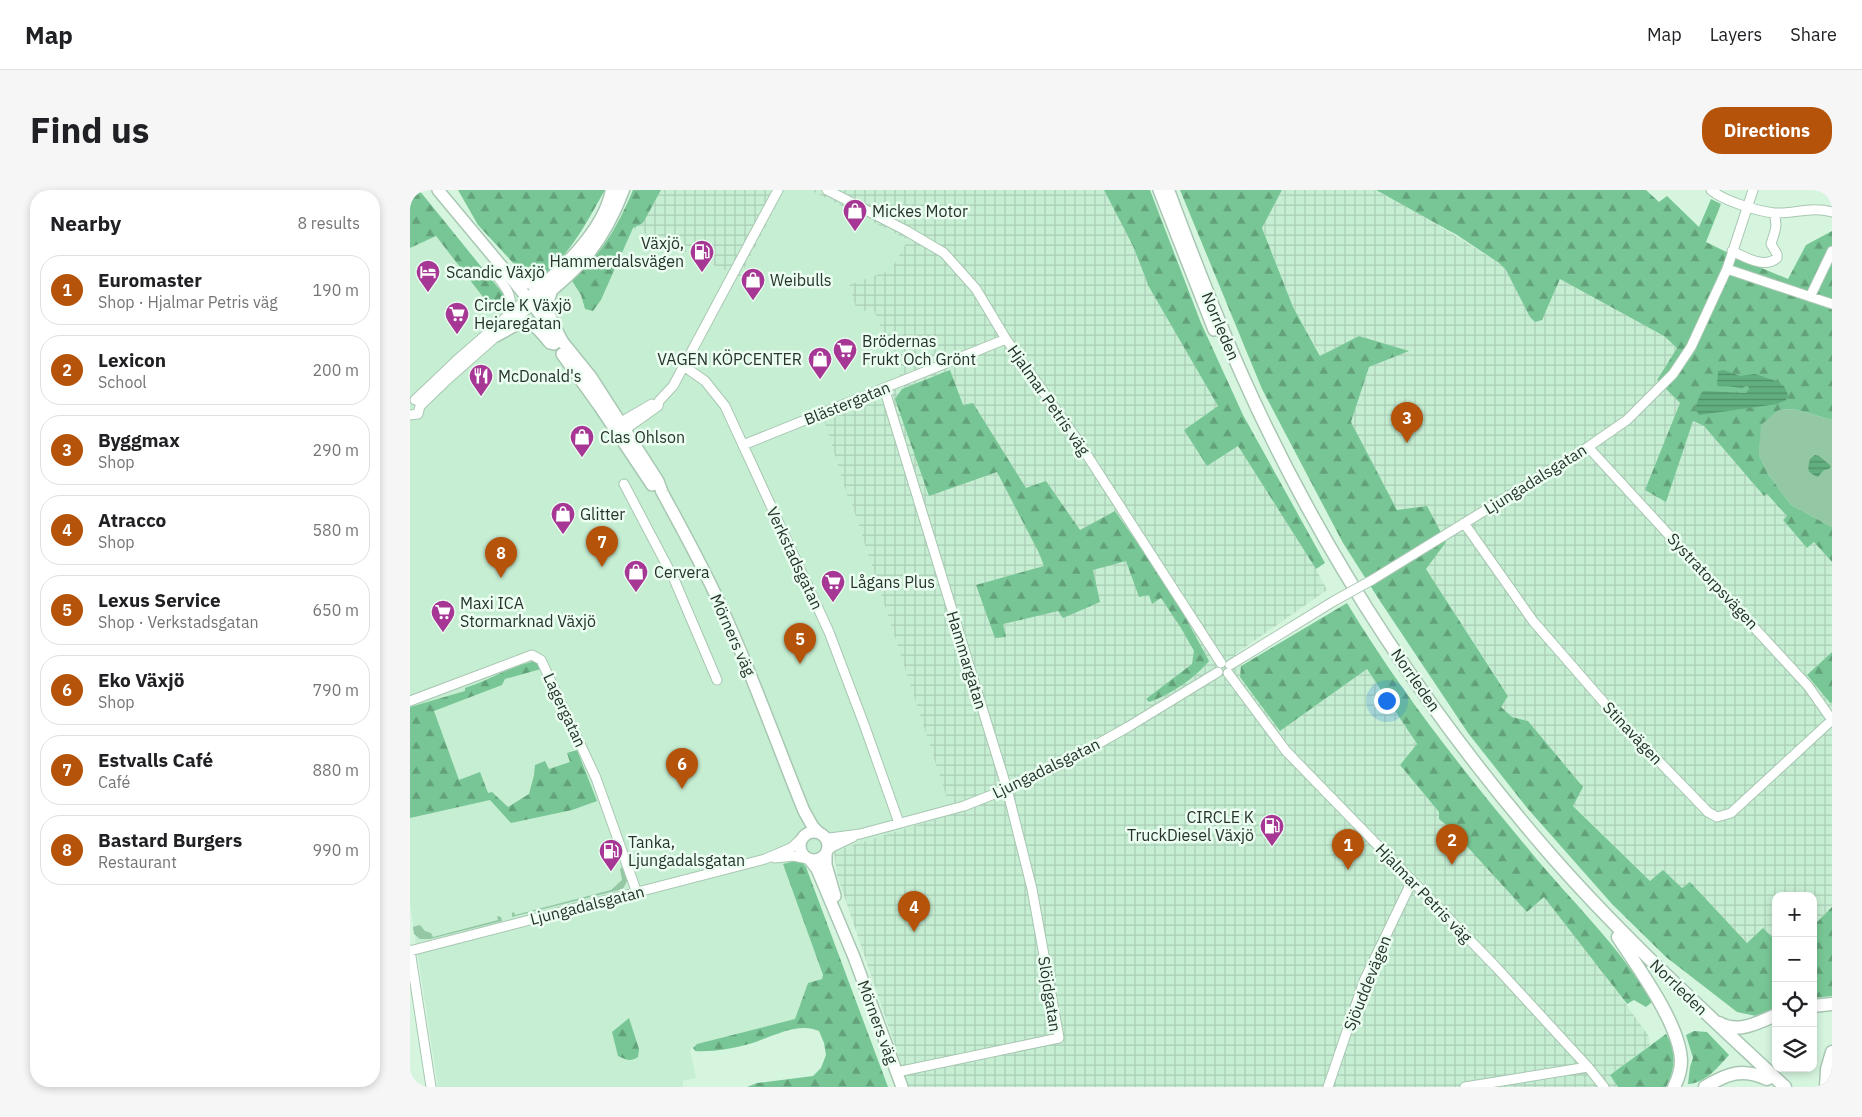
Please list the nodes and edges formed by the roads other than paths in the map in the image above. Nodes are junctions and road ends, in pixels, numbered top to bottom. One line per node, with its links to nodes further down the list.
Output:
1 (431, 190): 17 (main road, Mörners väg)
2 (438, 190): 17 (main road, Mörners väg)
3 (612, 190): 18 (highway)
4 (623, 190): 19 (highway)
5 (778, 190): 28 (street)
6 (827, 190): 26 (street, Hjalmar Petris väg)
7 (1159, 190): 24 (main road, Norrleden)
8 (1168, 190): 58 (highway, Norrleden)
9 (1711, 190): 11 (street)
10 (1753, 190): 11 (street, Ljungadalsgatan)
11 (1747, 207): 13 (street); 14 (street, Ljungadalsgatan)
12 (1832, 212): 13 (street)
13 (1774, 213): 14 (street)
14 (1732, 251): 16 (street, Ljungadalsgatan)
15 (1832, 251): 20 (street)
16 (1726, 269): 20 (street); 34 (street, Ljungadalsgatan)
17 (501, 270): 18 (main road); 21 (main road, Mörners väg); 23 (street)
18 (555, 274): 21 (highway)
19 (551, 291): 21 (highway); 27 (highway)
20 (1810, 297): 22 (street)
21 (528, 304): 23 (street); 25 (street); 27 (main road, Mörners väg)
22 (1832, 304)
23 (507, 316): 30 (street)
24 (1214, 330): 52 (highway, Norrleden)
25 (496, 336): 27 (main road); 30 (street)
26 (1006, 339): 29 (street, Blästergatan); 37 (street, Hjalmar Petris väg)
27 (558, 343): 32 (main road, Mörners väg)
28 (684, 367): 32 (street); 33 (street, Verkstadsgatan)
29 (884, 388): 33 (street, Blästergatan); 42 (street, Hammargatan)
30 (415, 402): 31 (street)
31 (410, 415)
32 (620, 428): 41 (main road, Mörners väg)
33 (743, 445): 43 (street, Verkstadsgatan)
34 (1588, 447): 36 (street, Ljungadalsgatan); 40 (street, Systratorpsvägen)
35 (624, 484): 38 (street)
36 (1464, 523): 37 (street, Ljungadalsgatan, bridge); 40 (street, Stinavägen)
37 (1224, 668): 42 (street, Ljungadalsgatan); 50 (street, Hjalmar Petris väg)
38 (718, 680)
39 (410, 701): 51 (street, Lagergatan)
40 (1832, 720)
41 (782, 755): 44 (main road, Mörners väg); 46 (main road, Mörners väg)
42 (1006, 789): 43 (street, Ljungadalsgatan); 61 (street, Slöjdgatan)
43 (899, 824): 45 (street, Ljungadalsgatan)
44 (821, 834): 45 (street, Ljungadalsgatan); 46 (main road); 47 (main road)
45 (860, 834): 47 (street, Ljungadalsgatan)
46 (801, 838): 48 (street, Ljungadalsgatan); 49 (main road)
47 (826, 853): 49 (main road); 54 (main road, Mörners väg)
48 (764, 859): 49 (street, Ljungadalsgatan); 51 (street, Ljungadalsgatan)
49 (809, 859): 54 (main road, Mörners väg)
50 (1412, 881): 60 (street, Hjalmar Petris väg); 65 (street, Sjöuddevägen)
51 (638, 893): 53 (street, Ljungadalsgatan)
52 (1618, 937): 62 (highway, Norrleden); 68 (highway)
53 (410, 950): 63 (street)
54 (854, 958): 61 (main road, Mörners väg)
55 (1832, 1004): 56 (highway)
56 (1817, 1006)
57 (1772, 1017): 58 (highway)
58 (1712, 1020): 70 (highway, Norrleden)
59 (1832, 1052): 71 (highway)
60 (1588, 1067): 66 (street); 67 (street, Hjalmar Petris väg)
61 (897, 1072): 64 (main road, Mörners väg)
62 (1772, 1083): 69 (highway)
63 (431, 1087)
64 (902, 1087)
65 (1328, 1087)
66 (1465, 1087)
67 (1604, 1087)
68 (1674, 1087)
69 (1705, 1087)
70 (1785, 1087)
71 (1826, 1087)

